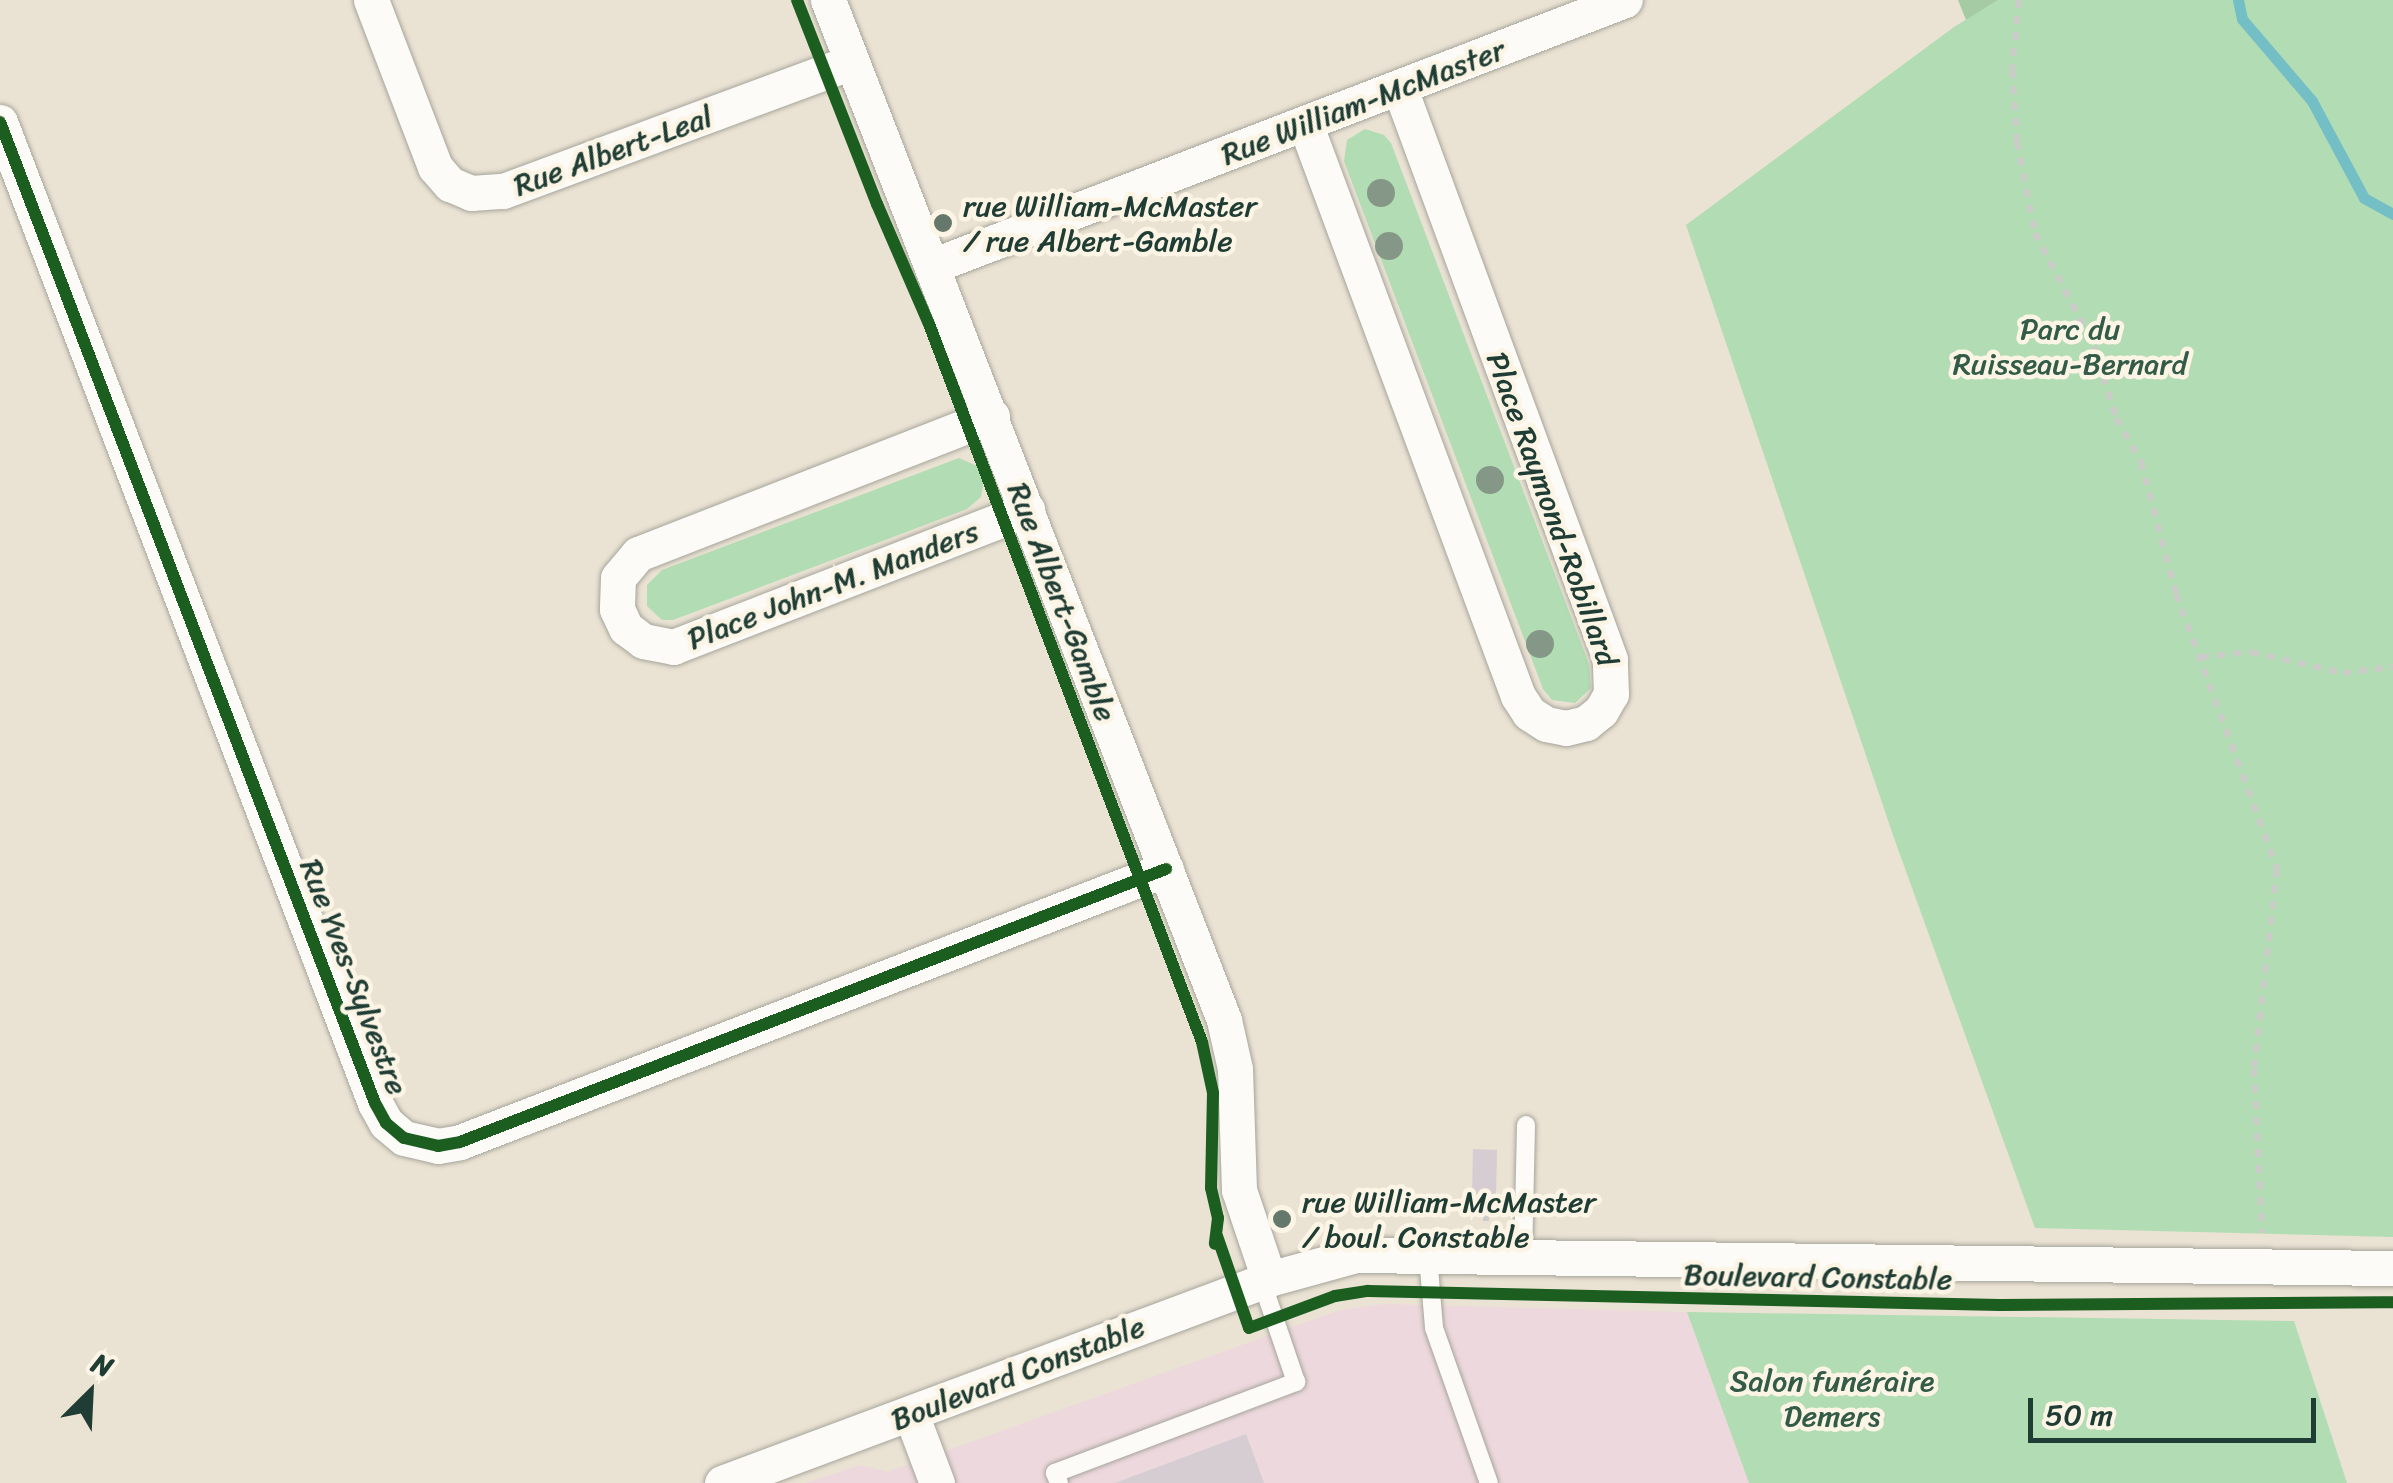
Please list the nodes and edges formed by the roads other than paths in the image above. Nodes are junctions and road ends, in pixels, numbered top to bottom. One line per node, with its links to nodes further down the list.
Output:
1 (371, 0): 4 (street, Rue Albert-Leal)
2 (828, 0): 4 (street, Rue Albert-Gamble)
3 (1626, 0): 5 (street, Rue William-McMaster)
4 (852, 62): 8 (street, Rue Albert-Gamble)
5 (1400, 89): 7 (street, Rue William-McMaster); 7 (street, Place Raymond-Robillard)
6 (0, 122): 11 (street, Rue Yves-Sylvestre)
7 (1306, 126): 8 (street, Rue William-McMaster)
8 (932, 266): 9 (street, Rue Albert-Gamble)
9 (992, 416): 10 (street, Rue Albert-Gamble); 10 (street, Place John-M. Manders)
10 (1028, 510): 11 (street, Rue Albert-Gamble)
11 (1166, 869): 16 (street, Rue Albert-Gamble)
12 (1526, 1125): 14 (lane)
13 (1428, 1256): 14 (street, Boulevard Constable); 16 (street, Boulevard Constable); 21 (lane)
14 (1524, 1258): 15 (street, Boulevard Constable)
15 (2393, 1268)
16 (1265, 1281): 17 (street, Boulevard Constable); 20 (lane)
17 (911, 1414): 18 (street, Boulevard Constable); 19 (street)
18 (722, 1483)
19 (937, 1483)
20 (1059, 1483)
21 (1489, 1483)

